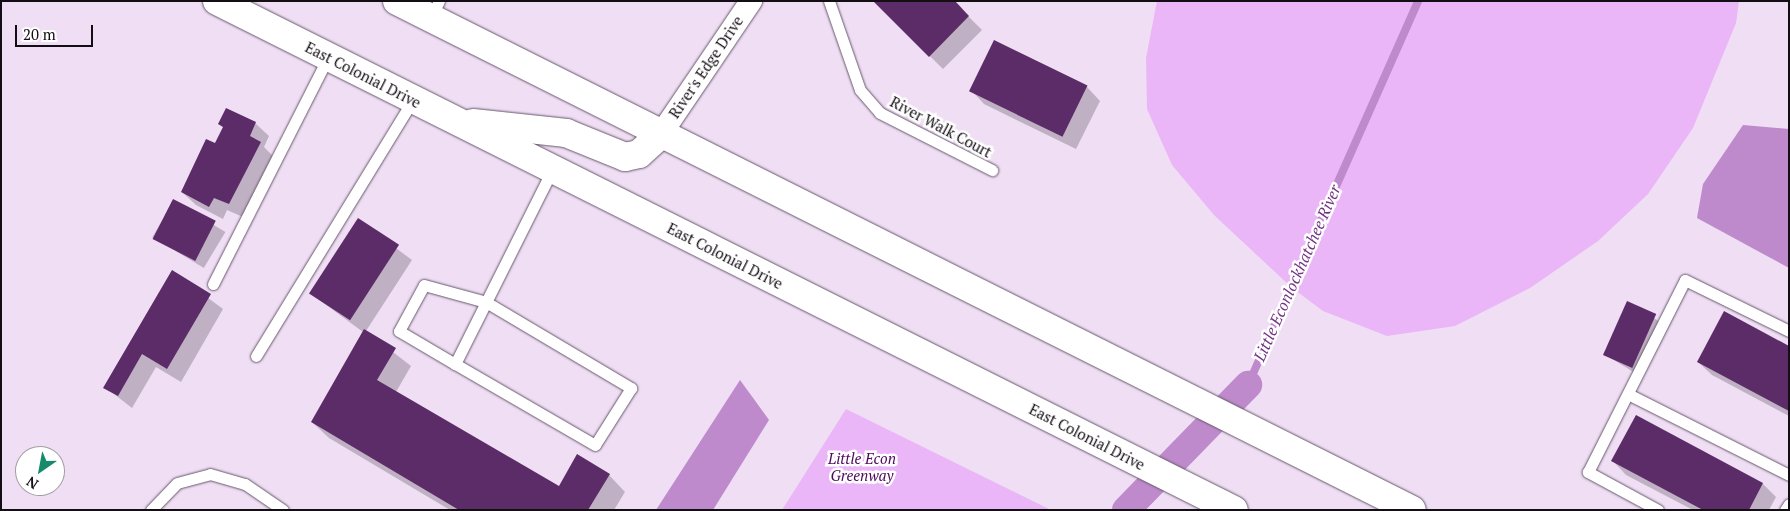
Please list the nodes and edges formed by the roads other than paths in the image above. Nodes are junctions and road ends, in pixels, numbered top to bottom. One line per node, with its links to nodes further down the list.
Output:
1 (217, 1): 6 (highway, East Colonial Drive)
2 (397, 1): 5 (highway)
3 (751, 1): 9 (street, River's Edge Drive)
4 (829, 1): 11 (lane, River Walk Court)
5 (435, 10): 9 (highway)
6 (328, 58): 7 (highway, East Colonial Drive); 12 (lane)
7 (413, 100): 8 (highway, East Colonial Drive); 15 (lane)
8 (454, 121): 9 (highway); 10 (highway, East Colonial Drive)
9 (661, 134): 24 (highway)
10 (552, 170): 13 (lane); 23 (highway, East Colonial Drive)
11 (992, 170)
12 (213, 284)
13 (486, 302): 16 (lane); 16 (lane); 16 (lane)
14 (1789, 331): 17 (lane)
15 (256, 356)
16 (455, 364)
17 (1628, 394): 18 (lane); 20 (lane)
18 (1789, 475)
19 (1789, 504): 25 (lane)
20 (1657, 509)
21 (151, 510): 22 (lane)
22 (283, 510)
23 (1234, 510)
24 (1412, 510)
25 (1785, 510)

